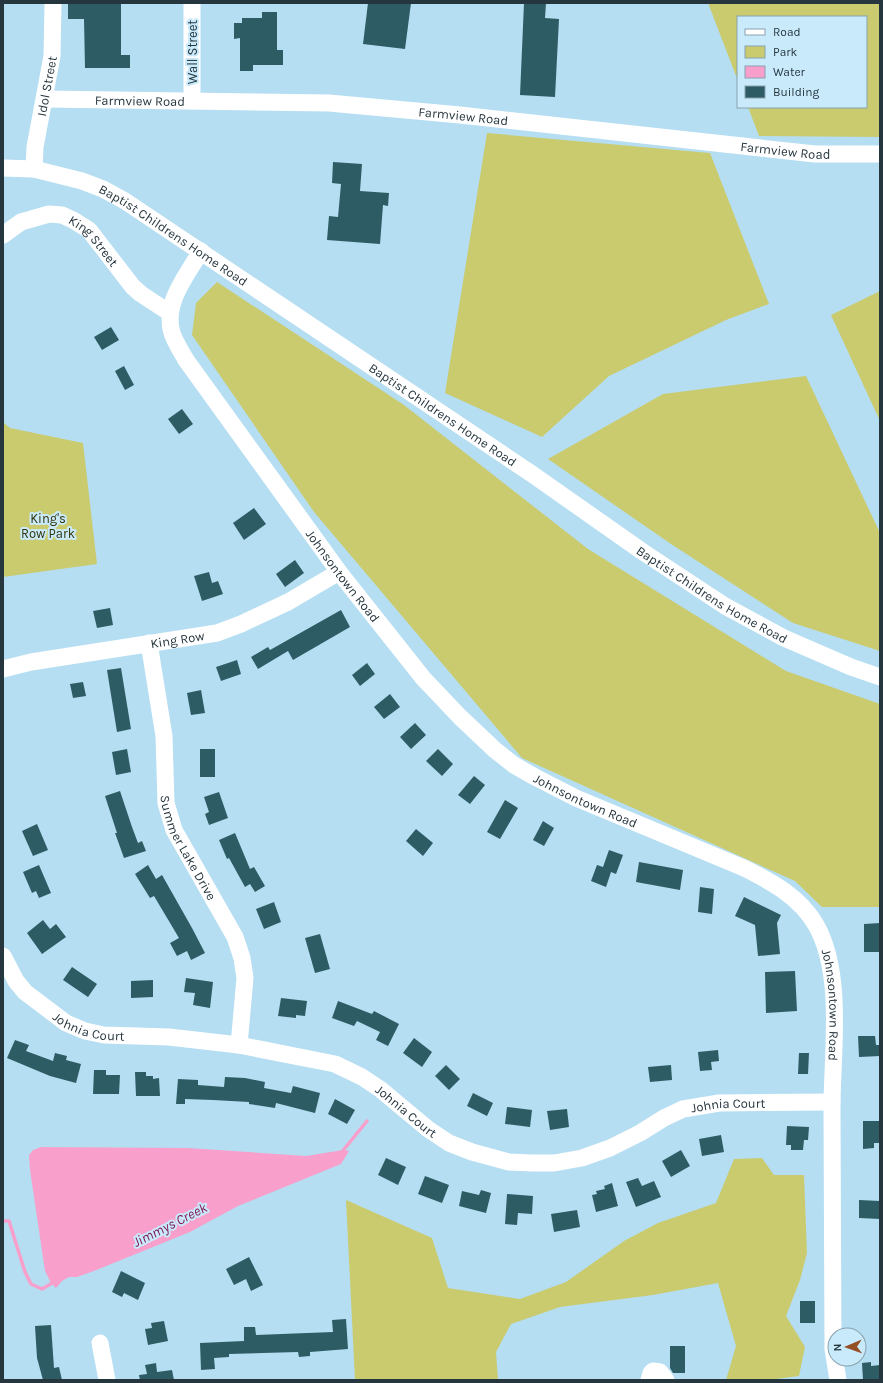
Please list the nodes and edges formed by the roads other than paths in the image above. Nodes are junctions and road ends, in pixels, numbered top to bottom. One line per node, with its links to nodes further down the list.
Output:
1 (53, 3): 3 (street, Idol Street)
2 (192, 3): 4 (street, Wall Street)
3 (45, 99): 4 (street, Farmview Road); 7 (street, Idol Street)
4 (192, 101): 5 (street, Farmview Road)
5 (880, 154)
6 (3, 168): 7 (street, Baptist Childrens Home Road)
7 (34, 169): 9 (street, Baptist Childrens Home Road)
8 (3, 235): 10 (street, King Street)
9 (201, 251): 10 (street, Johnsontown Road); 14 (street, Baptist Childrens Home Road)
10 (170, 312): 11 (street, Johnsontown Road)
11 (338, 572): 12 (street, King Row); 17 (street, Johnsontown Road)
12 (149, 643): 13 (street, King Row); 16 (street, Summer Lake Drive)
13 (3, 669)
14 (880, 677)
15 (3, 956): 16 (street, Johnia Court)
16 (238, 1045): 17 (street, Johnia Court)
17 (832, 1102): 22 (street, Johnsontown Road)
18 (100, 1343): 19 (street)
19 (107, 1380)
20 (649, 1380): 21 (street)
21 (666, 1380)
22 (838, 1380)

